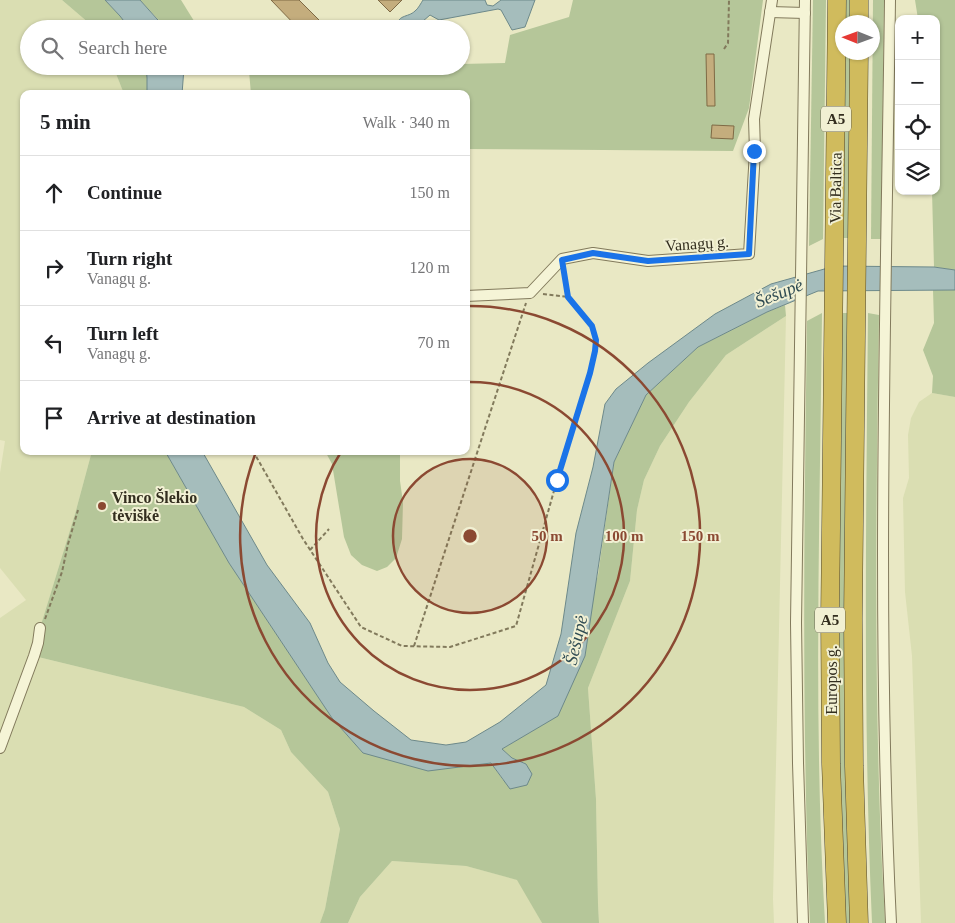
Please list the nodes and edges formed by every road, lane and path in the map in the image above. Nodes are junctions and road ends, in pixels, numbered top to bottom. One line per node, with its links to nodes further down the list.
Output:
1 (729, 0): 10 (path)
2 (772, 0): 7 (street, Vanagų g.)
3 (805, 0): 8 (street)
4 (837, 0): 16 (highway, Via Baltica / A5)
5 (859, 0): 9 (highway)
6 (890, 0): 28 (street)
7 (770, 12): 8 (street); 12 (street, Vanagų g.)
8 (805, 13): 25 (street)
9 (859, 15)
10 (724, 49)
11 (859, 60): 17 (highway, Via Baltica / A5)
12 (562, 260): 13 (street); 15 (path)
13 (530, 293): 14 (street); 15 (path); 23 (path)
14 (470, 296)
15 (568, 297): 23 (path)
16 (833, 317): 26 (highway, Europos g. / A5)
17 (856, 318): 27 (highway, Europos g. / A5)
18 (255, 455): 21 (path)
19 (78, 510): 22 (path)
20 (329, 529): 21 (path)
21 (310, 550): 23 (path)
22 (40, 628): 24 (street)
23 (414, 646)
24 (0, 748)
25 (803, 923)
26 (837, 923)
27 (859, 923)
28 (891, 923)

